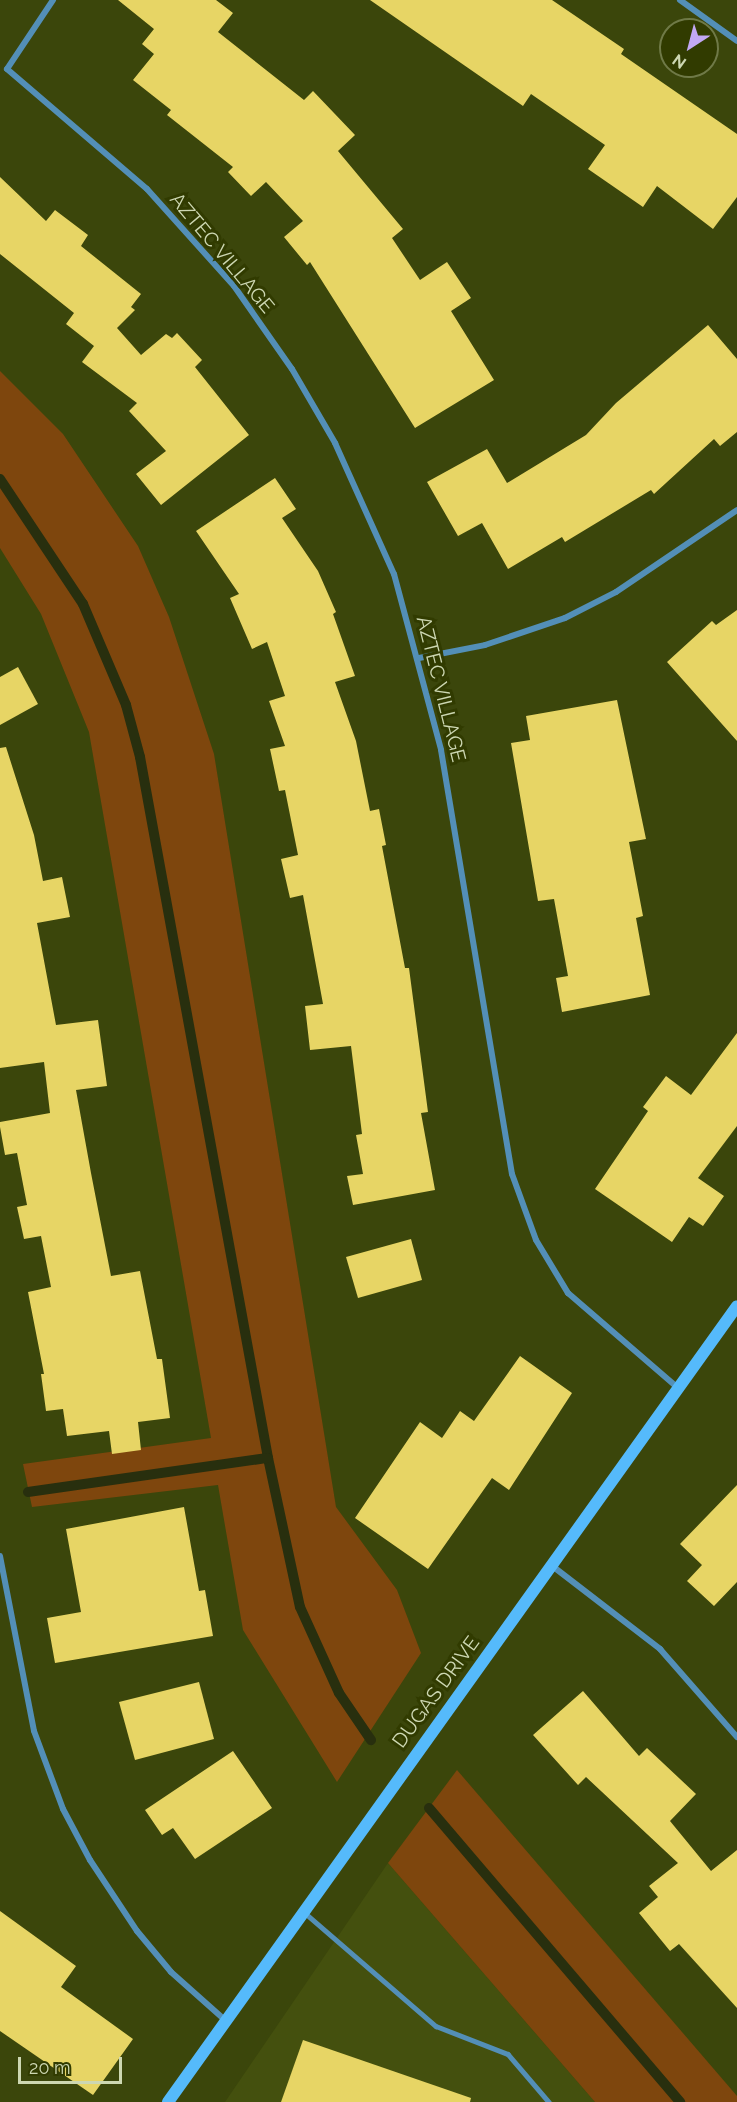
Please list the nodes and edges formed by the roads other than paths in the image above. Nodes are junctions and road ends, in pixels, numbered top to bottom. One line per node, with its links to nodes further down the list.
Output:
1 (53, 0): 5 (street, AZTEC VILLAGE)
2 (680, 0): 3 (street)
3 (737, 41)
4 (737, 510): 5 (street)
5 (419, 658): 7 (street, AZTEC VILLAGE)
6 (737, 1306): 7 (street, DUGAS DRIVE)
7 (678, 1388): 9 (street, DUGAS DRIVE)
8 (0, 1556): 12 (street)
9 (550, 1565): 10 (street); 11 (street, DUGAS DRIVE)
10 (737, 1737)
11 (303, 1912): 12 (street, DUGAS DRIVE); 14 (lane)
12 (224, 2019): 13 (street, DUGAS DRIVE)
13 (168, 2102)
14 (549, 2102)

